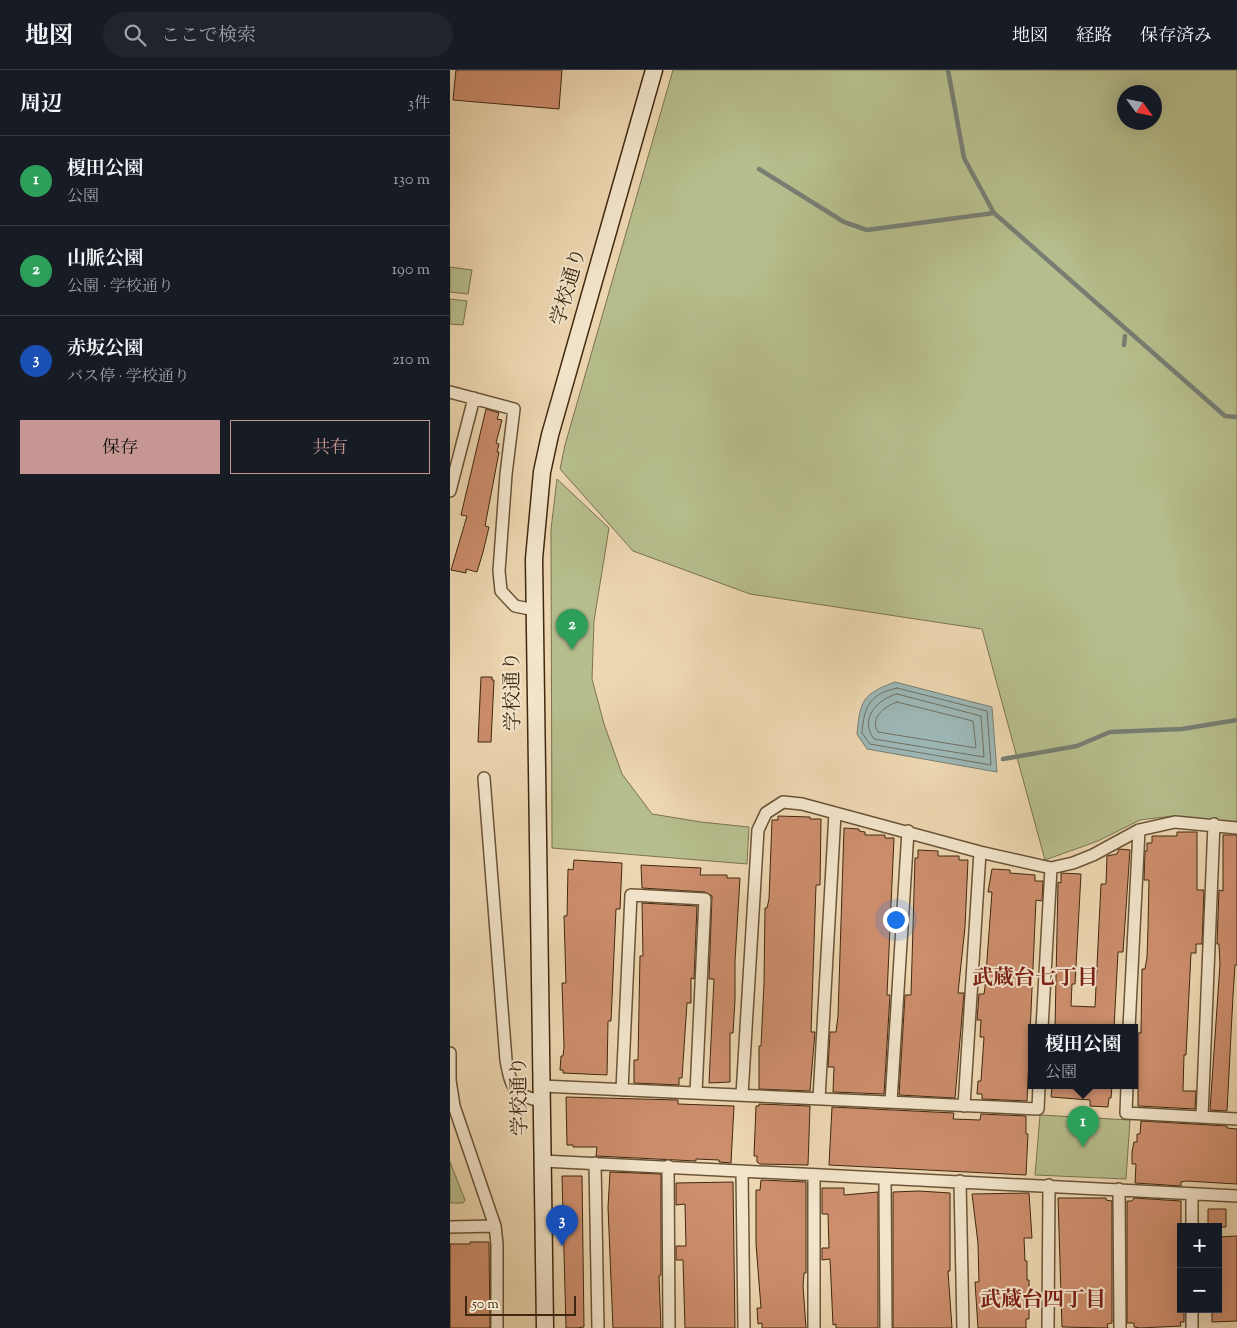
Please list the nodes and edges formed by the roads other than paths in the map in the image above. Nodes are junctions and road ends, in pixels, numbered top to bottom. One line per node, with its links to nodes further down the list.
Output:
1 (654, 70): 5 (street, 学校通り)
2 (450, 392): 3 (street)
3 (474, 398): 4 (street); 5 (street)
4 (450, 491)
5 (535, 610): 21 (street, 学校通り)
6 (484, 778): 21 (street)
7 (835, 813): 11 (street); 22 (street); 23 (street)
8 (1214, 824): 9 (street); 10 (street); 26 (street)
9 (1237, 828)
10 (1139, 830): 13 (street); 15 (street)
11 (908, 831): 12 (street); 24 (street)
12 (980, 852): 13 (street); 25 (street)
13 (1051, 868): 14 (street)
14 (1042, 1024)
15 (1129, 1024)
16 (450, 1053): 40 (street)
17 (1039, 1089): 25 (street)
18 (1127, 1089): 26 (street)
19 (622, 1090): 20 (street); 20 (street); 21 (street)
20 (696, 1093): 22 (street)
21 (542, 1094): 28 (street, 学校通り)
22 (742, 1095): 23 (street)
23 (819, 1099): 24 (street)
24 (891, 1102): 25 (street)
25 (964, 1106)
26 (1202, 1117): 27 (street)
27 (1237, 1119)
28 (543, 1161): 29 (street); 44 (street, 学校通り)
29 (595, 1162): 30 (street); 45 (street)
30 (668, 1166): 31 (street); 46 (street)
31 (742, 1171): 32 (street); 47 (street)
32 (814, 1175): 33 (street); 48 (street)
33 (885, 1180): 34 (street); 49 (street)
34 (960, 1181): 35 (street); 50 (street)
35 (1049, 1186): 36 (street); 51 (street)
36 (1119, 1189): 37 (street); 52 (street)
37 (1192, 1194): 38 (street); 39 (street)
38 (1237, 1196)
39 (1192, 1223)
40 (495, 1226): 41 (street); 43 (street)
41 (450, 1227)
42 (1192, 1313): 53 (street)
43 (497, 1328)
44 (545, 1328)
45 (598, 1328)
46 (669, 1328)
47 (744, 1328)
48 (814, 1328)
49 (886, 1328)
50 (963, 1328)
51 (1048, 1328)
52 (1120, 1328)
53 (1192, 1328)

